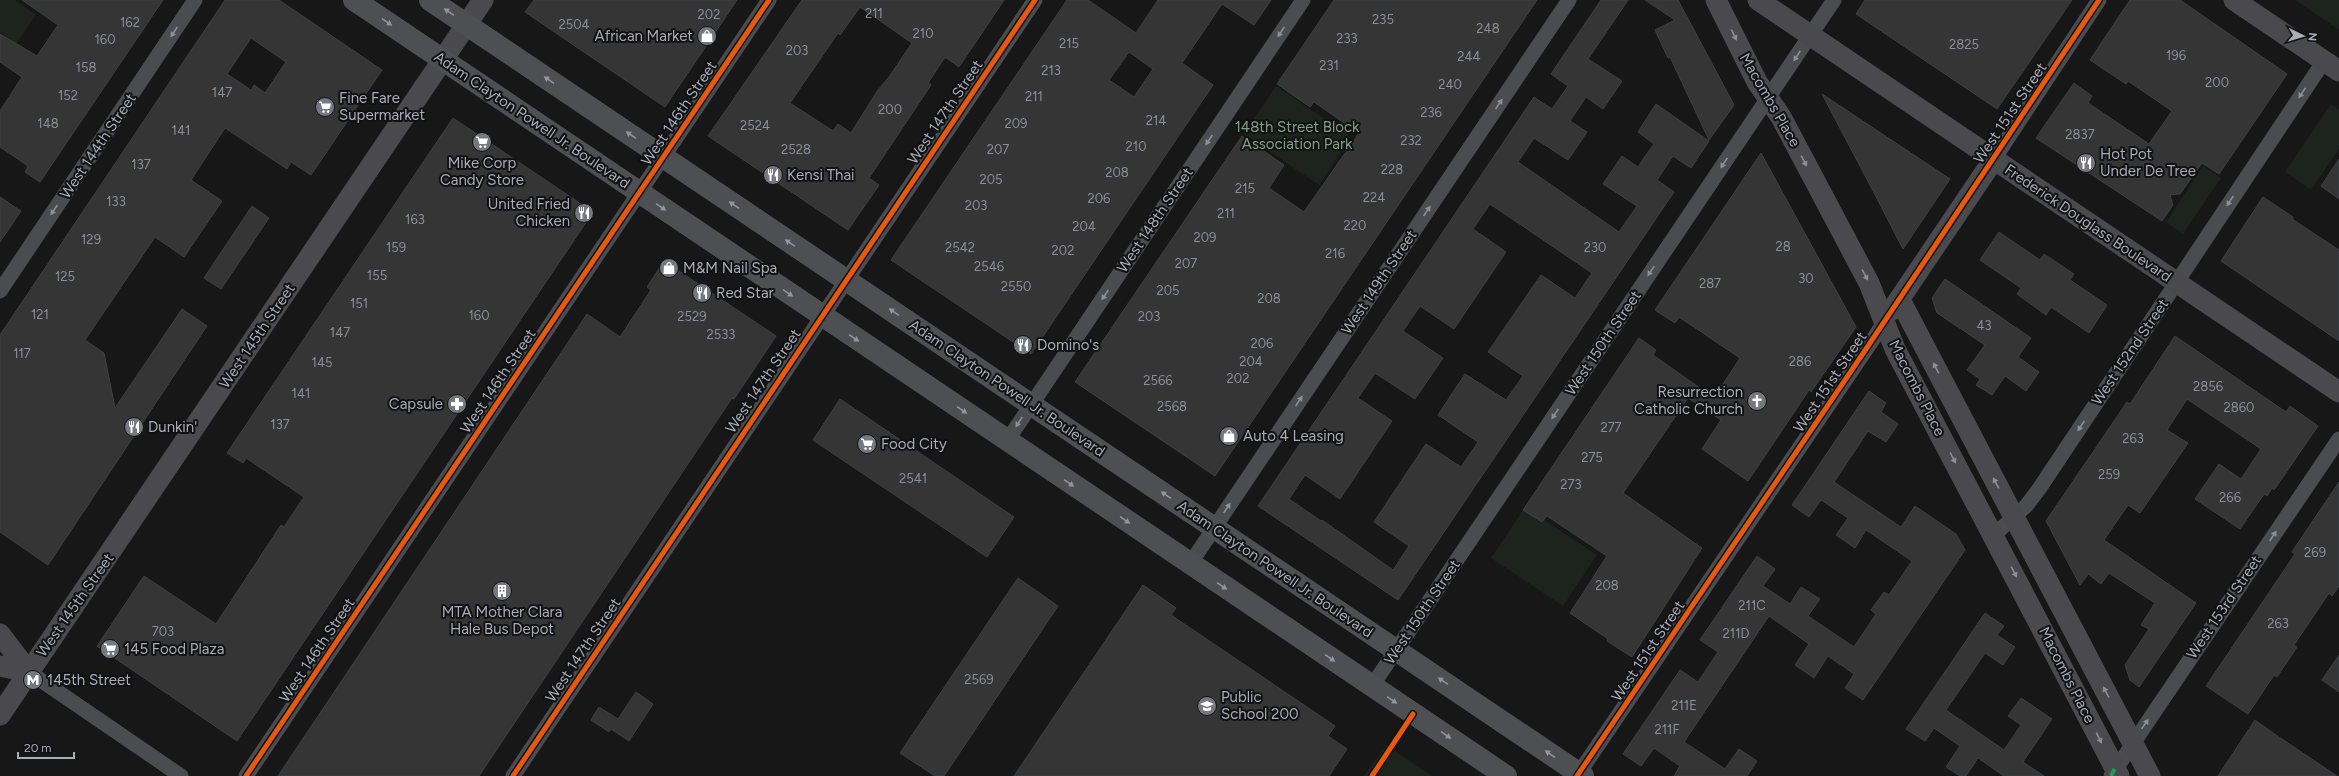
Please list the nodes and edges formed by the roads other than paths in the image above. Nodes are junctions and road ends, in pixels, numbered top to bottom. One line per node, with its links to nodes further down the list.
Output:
1 (195, 0): 24 (street, West 144th Street, one-way to 24)
2 (354, 0): 16 (main road, Adam Clayton Powell Jr. Boulevard, one-way to 16)
3 (430, 0): 14 (main road, Adam Clayton Powell Jr. Boulevard, one-way to 3)
4 (483, 0): 14 (main road, West 145th Street)
5 (769, 0): 19 (street, West 146th Street)
6 (1035, 0): 22 (street, West 147th Street)
7 (1303, 0): 29 (street, West 148th Street, one-way to 29)
8 (1569, 0): 33 (street, West 149th Street, one-way to 8)
9 (1716, 0): 18 (main road, Macombs Place, one-way to 18)
10 (1758, 0): 15 (main road, Frederick Douglass Boulevard)
11 (1834, 0): 15 (street, West 150th Street)
12 (2099, 0): 20 (street, West 151st Street)
13 (2234, 0): 17 (main road)
14 (467, 24): 16 (main road, West 145th Street); 19 (main road, Adam Clayton Powell Jr. Boulevard, one-way to 14)
15 (1810, 35): 18 (street, West 150th Street, one-way to 18); 20 (main road, Frederick Douglass Boulevard)
16 (443, 60): 21 (main road, Adam Clayton Powell Jr. Boulevard); 39 (main road, West 145th Street)
17 (2331, 66): 23 (street, West 152nd Street, one-way to 23)
18 (1768, 99): 27 (main road, Macombs Place, one-way to 27); 37 (street, West 150th Street, one-way to 37)
19 (663, 157): 21 (street, West 146th Street); 22 (main road, Adam Clayton Powell Jr. Boulevard, one-way to 19)
20 (1994, 159): 23 (main road, Frederick Douglass Boulevard); 25 (main road, West 151st Street)
21 (639, 193): 26 (main road, Adam Clayton Powell Jr. Boulevard, one-way to 26); 46 (street, West 146th Street)
22 (846, 280): 26 (street, West 147th Street); 29 (main road, Adam Clayton Powell Jr. Boulevard, one-way to 22)
23 (2176, 282): 28 (main road, Frederick Douglass Boulevard); 32 (street, West 152nd Street, one-way to 32)
24 (0, 291)
25 (1900, 300): 27 (main road, West 151st Street); 32 (main road, Macombs Place, one-way to 25)
26 (822, 316): 31 (main road, Adam Clayton Powell Jr. Boulevard, one-way to 31); 47 (street, West 147th Street)
27 (1884, 322): 34 (main road, Macombs Place, one-way to 34); 44 (street, West 151st Street)
28 (2339, 392)
29 (1031, 404): 31 (street, West 148th Street, one-way to 31); 33 (main road, Adam Clayton Powell Jr. Boulevard, one-way to 29)
30 (2339, 439): 42 (street, West 153rd Street, one-way to 30)
31 (1007, 441): 35 (main road, Adam Clayton Powell Jr. Boulevard, one-way to 35)
32 (2015, 517): 34 (street, West 152nd Street); 42 (main road, Macombs Place, one-way to 32)
33 (1214, 527): 35 (street, West 149th Street); 37 (main road, Adam Clayton Powell Jr. Boulevard)
34 (1994, 536): 43 (main road, Macombs Place, one-way to 43)
35 (1190, 564): 40 (main road, Adam Clayton Powell Jr. Boulevard, one-way to 40)
36 (0, 634): 39 (main road)
37 (1396, 650): 40 (street, West 150th Street); 44 (main road, Adam Clayton Powell Jr. Boulevard, one-way to 37)
38 (0, 666): 39 (main road)
39 (29, 672): 41 (main road, West 145th Street); 45 (street)
40 (1372, 686): 48 (main road, Adam Clayton Powell Jr. Boulevard, one-way to 48)
41 (0, 715)
42 (2132, 742): 43 (street, West 153rd Street); 49 (main road, Macombs Place)
43 (2115, 773)
44 (1580, 775)
45 (181, 776)
46 (246, 776)
47 (513, 776)
48 (1506, 776)
49 (2150, 776)

